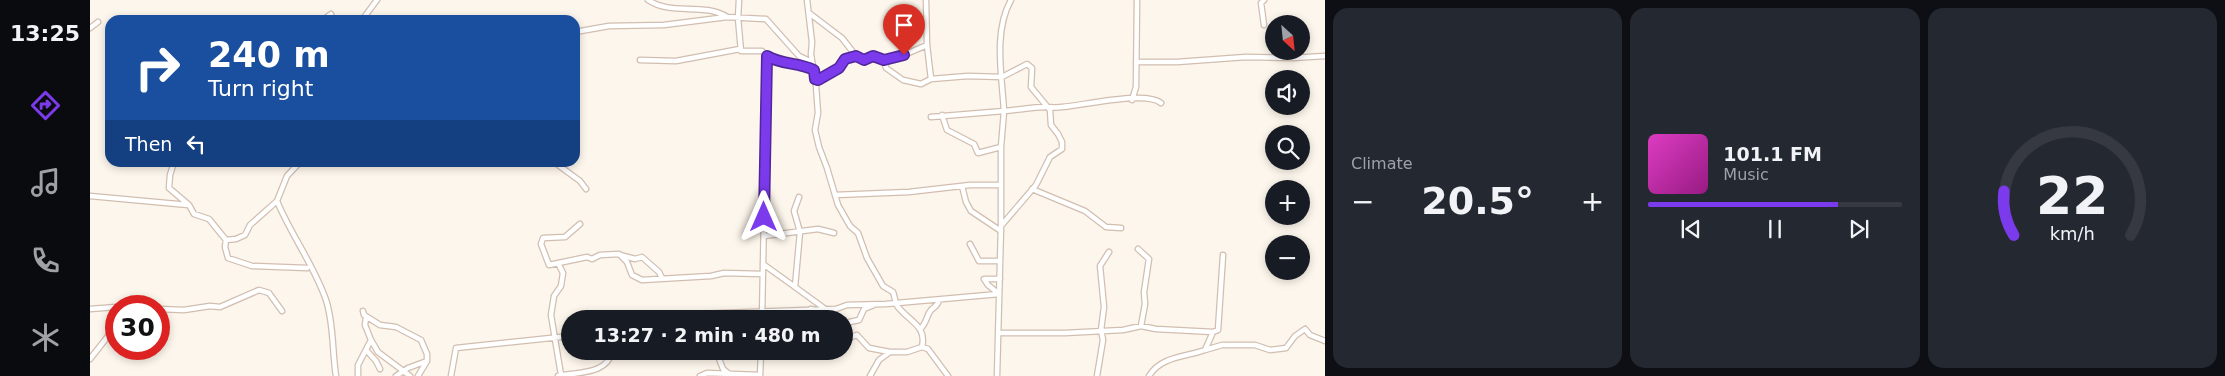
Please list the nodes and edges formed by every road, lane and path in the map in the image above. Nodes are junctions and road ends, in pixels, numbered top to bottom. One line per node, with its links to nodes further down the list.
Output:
1 (377, 0): 10 (street)
2 (648, 0): 11 (street)
3 (739, 0): 12 (street)
4 (807, 0): 9 (street)
5 (926, 0): 17 (street)
6 (1011, 0): 27 (street)
7 (1137, 0): 25 (street)
8 (1264, 0): 14 (street)
9 (810, 13): 20 (street); 24 (street)
10 (366, 15)
11 (728, 17): 12 (street); 16 (street)
12 (738, 18): 18 (street); 24 (street)
13 (98, 22): 15 (street)
14 (1264, 25)
15 (90, 28)
16 (580, 31)
17 (927, 45): 23 (street); 29 (street)
18 (740, 49): 19 (street); 22 (street)
19 (767, 56): 26 (street); 54 (street)
20 (856, 56): 23 (street); 28 (street)
21 (1325, 56): 25 (street)
22 (640, 60)
23 (884, 60): 29 (street)
24 (812, 62): 26 (street)
25 (1136, 62): 30 (street)
26 (814, 70): 28 (street)
27 (1002, 77): 29 (street); 32 (street); 33 (street)
28 (815, 79): 44 (street)
29 (931, 79)
30 (1132, 100): 31 (street); 32 (street)
31 (1160, 103)
32 (1048, 106): 33 (street); 43 (street)
33 (1004, 111): 34 (street); 36 (street)
34 (942, 115): 35 (street); 36 (street)
35 (931, 117)
36 (1001, 147): 40 (street)
37 (172, 167): 48 (street)
38 (295, 167): 47 (street)
39 (561, 167): 42 (street)
40 (1001, 185): 41 (street); 51 (street)
41 (962, 186): 44 (street); 51 (street)
42 (586, 189)
43 (1032, 189): 50 (street); 51 (street)
44 (835, 195): 71 (street)
45 (90, 196): 48 (street)
46 (799, 198): 52 (street)
47 (277, 200): 55 (street); 107 (street)
48 (189, 205): 55 (street)
49 (580, 224): 62 (street)
50 (1121, 228)
51 (1001, 229): 61 (street)
52 (800, 232): 53 (street); 54 (street); 68 (street)
53 (834, 233)
54 (764, 236): 63 (street)
55 (226, 240): 64 (street)
56 (970, 244): 61 (street)
57 (1138, 249): 84 (street)
58 (1109, 252): 86 (street)
59 (619, 254): 62 (street); 66 (street); 66 (street)
60 (1223, 255): 87 (street)
61 (999, 261): 67 (street)
62 (558, 264): 90 (street)
63 (762, 264): 65 (street); 68 (street)
64 (307, 268)
65 (762, 274): 66 (street); 78 (street)
66 (662, 278)
67 (1000, 279): 69 (street); 69 (street)
68 (796, 287): 76 (street)
69 (1000, 294): 70 (street); 88 (street)
70 (939, 300): 71 (street); 85 (street)
71 (895, 302): 72 (street); 85 (street)
72 (876, 305): 76 (street); 83 (street)
73 (105, 308): 77 (street)
74 (170, 309): 80 (street)
75 (811, 309): 76 (street); 79 (street)
76 (824, 309)
77 (90, 310)
78 (763, 310)
79 (787, 310)
80 (282, 311)
81 (363, 311): 82 (street)
82 (366, 316): 93 (street); 103 (street)
83 (853, 321)
84 (1141, 326): 86 (street); 87 (street)
85 (920, 329): 95 (street)
86 (1101, 330): 88 (street); 119 (street)
87 (1213, 332): 97 (street)
88 (998, 333): 118 (street)
89 (853, 336): 98 (street)
90 (554, 337): 91 (street); 112 (street); 113 (street)
91 (561, 337)
92 (105, 340): 99 (street)
93 (371, 340): 96 (street); 105 (street)
94 (1325, 341): 97 (street)
95 (922, 347): 98 (street); 117 (street)
96 (367, 350): 104 (street); 108 (street)
97 (1206, 350): 120 (street)
98 (890, 352): 116 (street)
99 (90, 359)
100 (608, 360): 113 (street)
101 (719, 360): 106 (street)
102 (761, 360): 115 (street)
103 (427, 361): 105 (street); 111 (street)
104 (380, 369)
105 (404, 371): 109 (street); 110 (street)
106 (729, 374): 114 (street); 115 (street)
107 (336, 376)
108 (358, 376)
109 (396, 376)
110 (410, 376)
111 (418, 376)
112 (451, 376)
113 (559, 376)
114 (700, 376)
115 (760, 376)
116 (870, 376)
117 (948, 376)
118 (997, 376)
119 (1097, 376)
120 (1149, 376)

